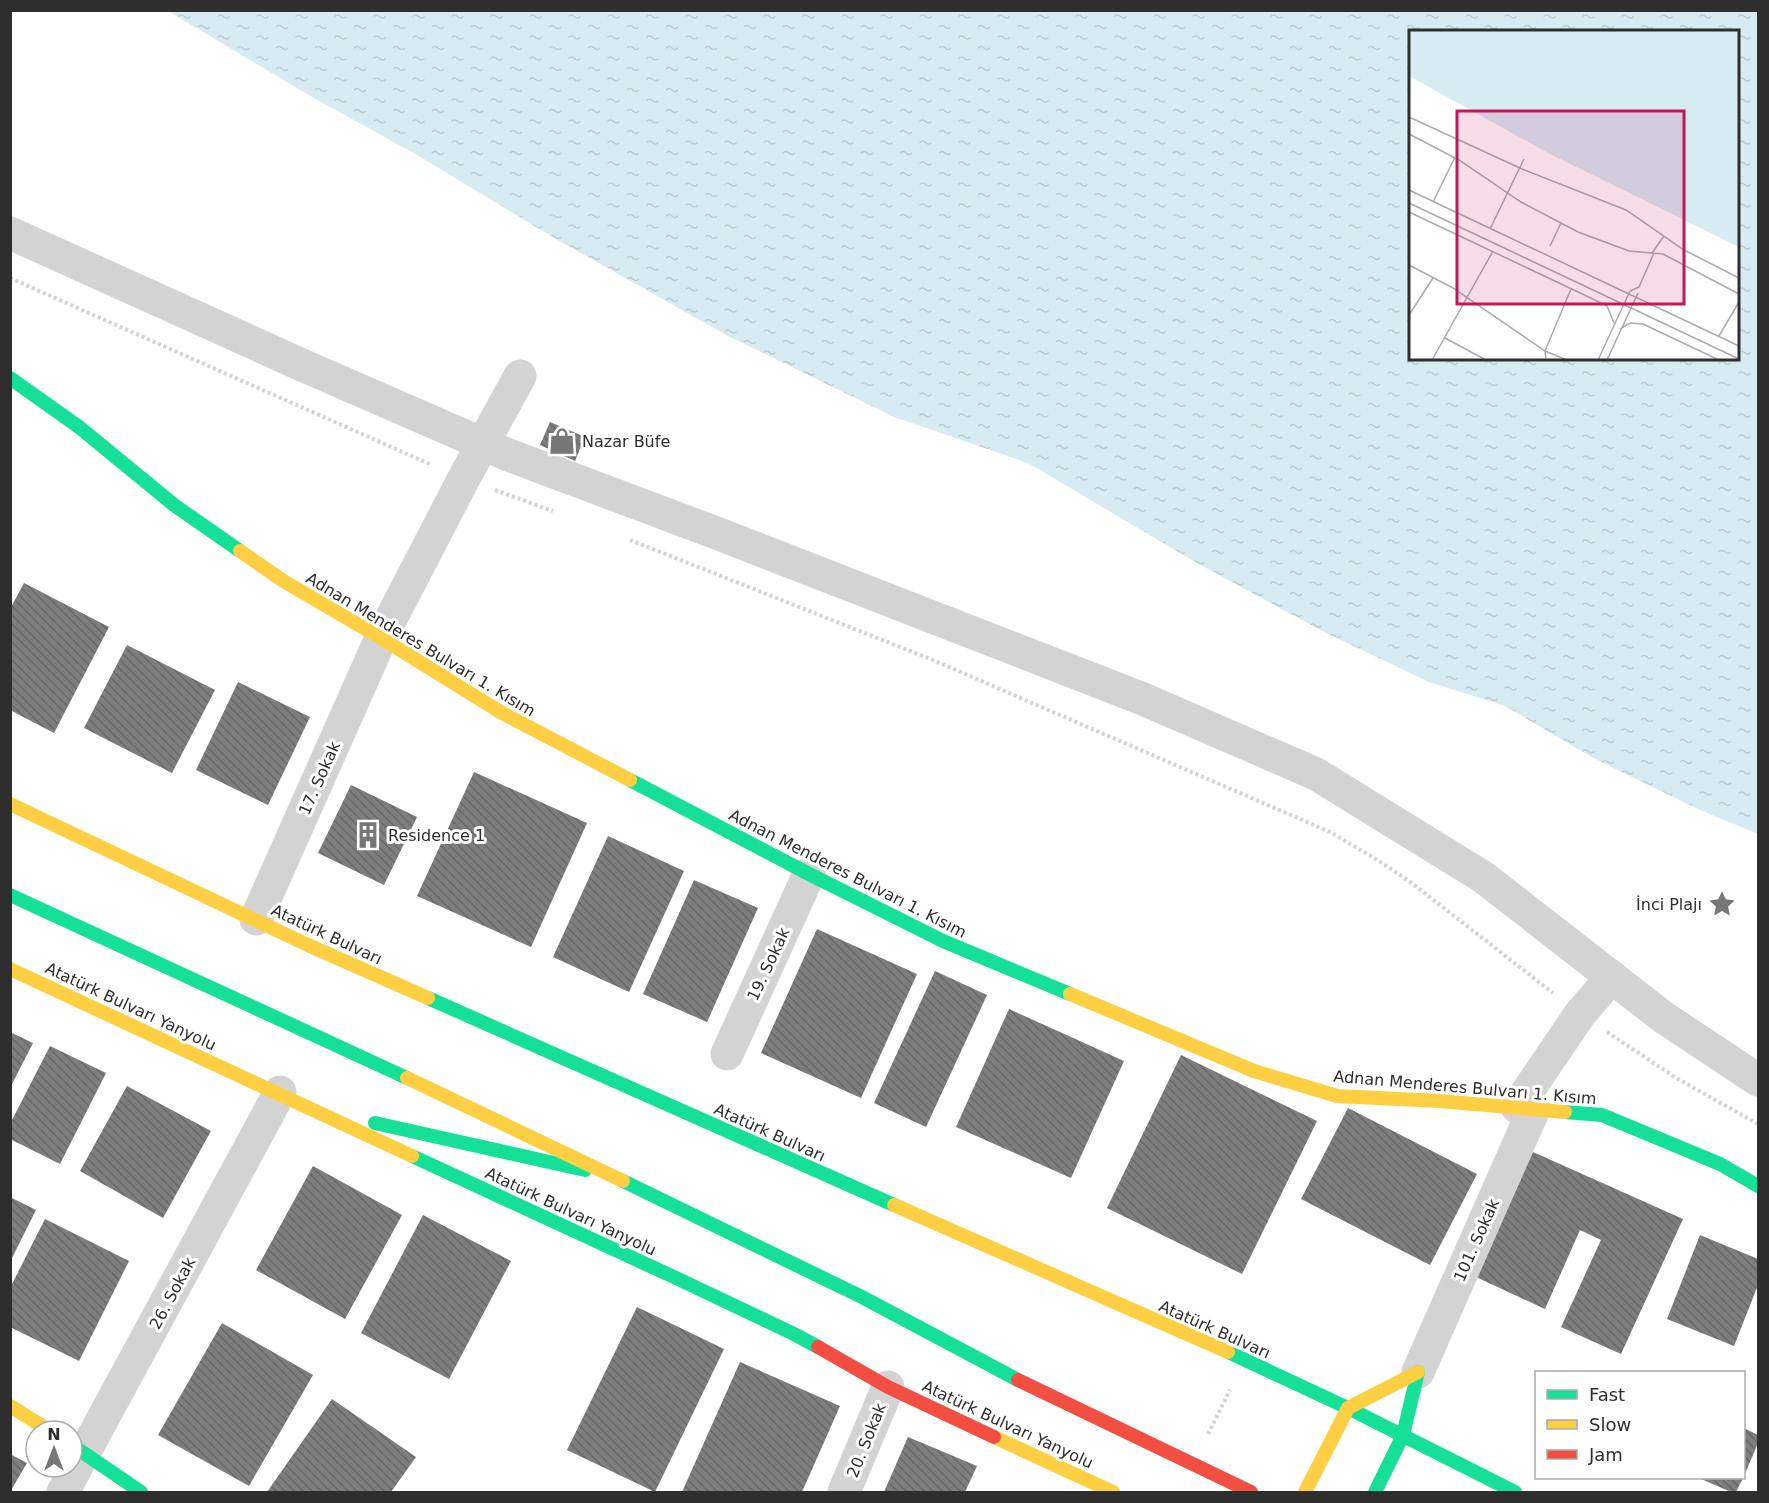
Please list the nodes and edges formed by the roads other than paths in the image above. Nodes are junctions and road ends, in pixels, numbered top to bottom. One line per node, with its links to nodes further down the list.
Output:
1 (10, 233): 4 (street)
2 (520, 376): 4 (street, 17. Sokak)
3 (10, 378): 5 (main road, Adnan Menderes Bulvarı 1. Kısım)
4 (484, 444): 5 (street, 17. Sokak); 11 (street)
5 (381, 638): 7 (main road, Adnan Menderes Bulvarı 1. Kısım); 9 (street, 17. Sokak)
6 (10, 804): 9 (main road, Atatürk Bulvarı)
7 (809, 874): 12 (street, 19. Sokak); 15 (main road, Adnan Menderes Bulvarı 1. Kısım)
8 (10, 895): 17 (main road)
9 (256, 919): 22 (main road, Atatürk Bulvarı)
10 (10, 969): 14 (main road, Atatürk Bulvarı Yanyolu)
11 (1612, 977): 13 (street); 15 (street, 101. Sokak)
12 (727, 1054)
13 (1758, 1080)
14 (280, 1092): 16 (main road, Atatürk Bulvarı Yanyolu); 25 (street, 26. Sokak)
15 (1525, 1108): 18 (main road, Adnan Menderes Bulvarı 1. Kısım); 19 (street, 101. Sokak)
16 (318, 1110): 17 (main road); 20 (main road, Atatürk Bulvarı Yanyolu)
17 (619, 1178): 30 (main road)
18 (1758, 1185)
19 (1418, 1372): 22 (main road); 24 (main road)
20 (888, 1387): 28 (street, 20. Sokak); 29 (main road, Atatürk Bulvarı Yanyolu)
21 (10, 1406): 23 (main road)
22 (1348, 1408): 24 (main road, Atatürk Bulvarı); 31 (main road)
23 (31, 1419)
24 (1402, 1435): 32 (main road); 33 (main road, Atatürk Bulvarı)
25 (84, 1440)
26 (84, 1452): 27 (main road)
27 (141, 1492)
28 (844, 1492)
29 (1113, 1492)
30 (1251, 1492)
31 (1305, 1492)
32 (1375, 1492)
33 (1515, 1492)

